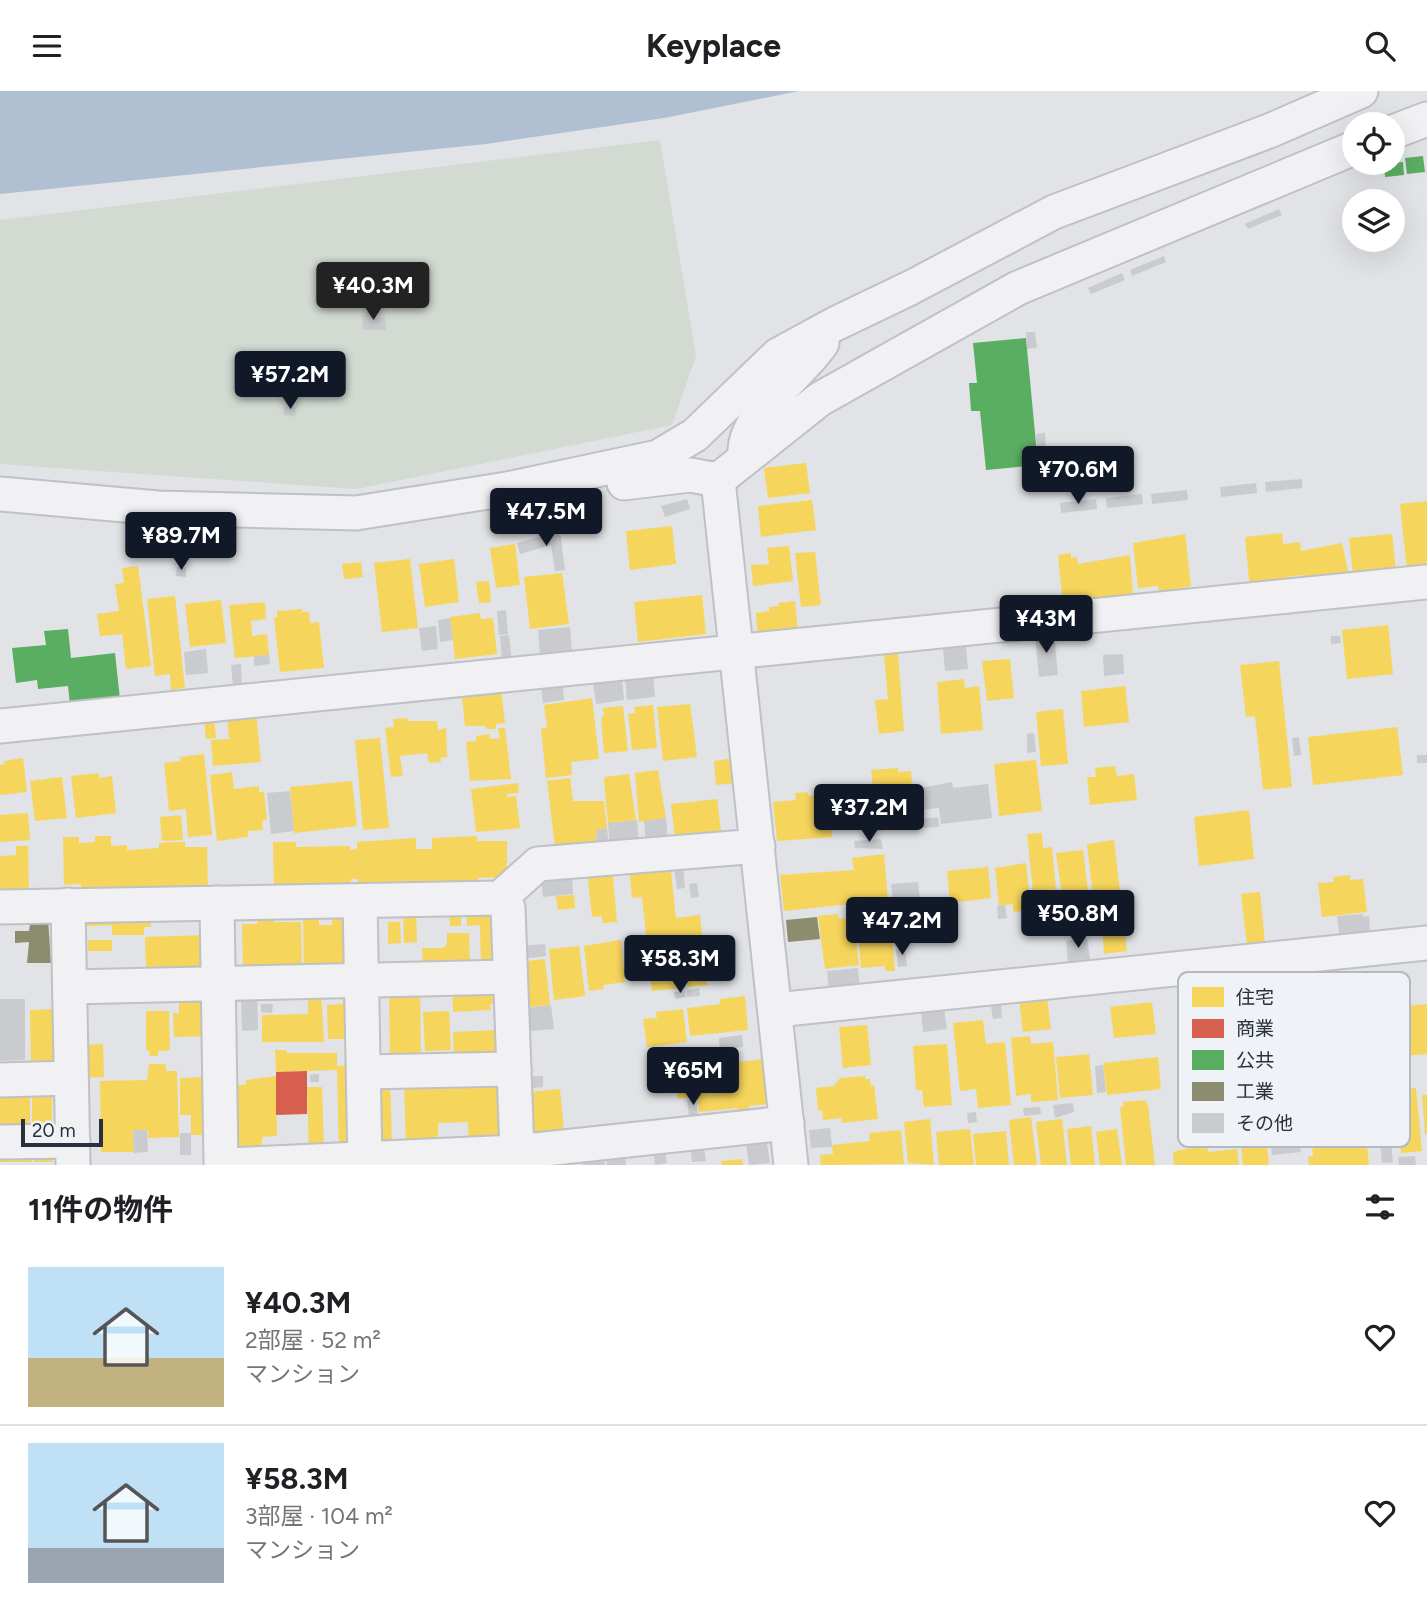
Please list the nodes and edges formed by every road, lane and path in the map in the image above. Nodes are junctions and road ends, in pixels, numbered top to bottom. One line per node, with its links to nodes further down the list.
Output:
1 (1361, 91): 5 (street)
2 (1427, 119): 3 (street)
3 (1405, 127)
4 (1342, 153): 6 (street)
5 (835, 324): 6 (street); 7 (street)
6 (744, 456): 8 (street)
7 (556, 480): 8 (street); 9 (street)
8 (718, 480): 11 (street)
9 (0, 494)
10 (1427, 582): 11 (street)
11 (737, 652): 12 (street); 13 (street)
12 (0, 726)
13 (758, 846): 14 (street); 24 (street)
14 (500, 898): 15 (street); 20 (street)
15 (360, 901): 16 (street); 21 (street)
16 (217, 903): 17 (street); 22 (street)
17 (68, 905): 18 (street); 23 (street)
18 (0, 907)
19 (1427, 943): 24 (street)
20 (509, 977): 21 (street); 25 (street)
21 (362, 980): 22 (street); 26 (street)
22 (217, 984): 23 (street); 34 (street)
23 (70, 987): 27 (street)
24 (776, 1010): 29 (street)
25 (514, 1069): 26 (street); 31 (street)
26 (364, 1072): 33 (street)
27 (71, 1078): 28 (street); 32 (street)
28 (0, 1080)
29 (787, 1122): 31 (street); 35 (street)
30 (0, 1142): 32 (street)
31 (517, 1152): 33 (street)
32 (73, 1153)
33 (365, 1163): 34 (street)
34 (223, 1165)
35 (791, 1165)

